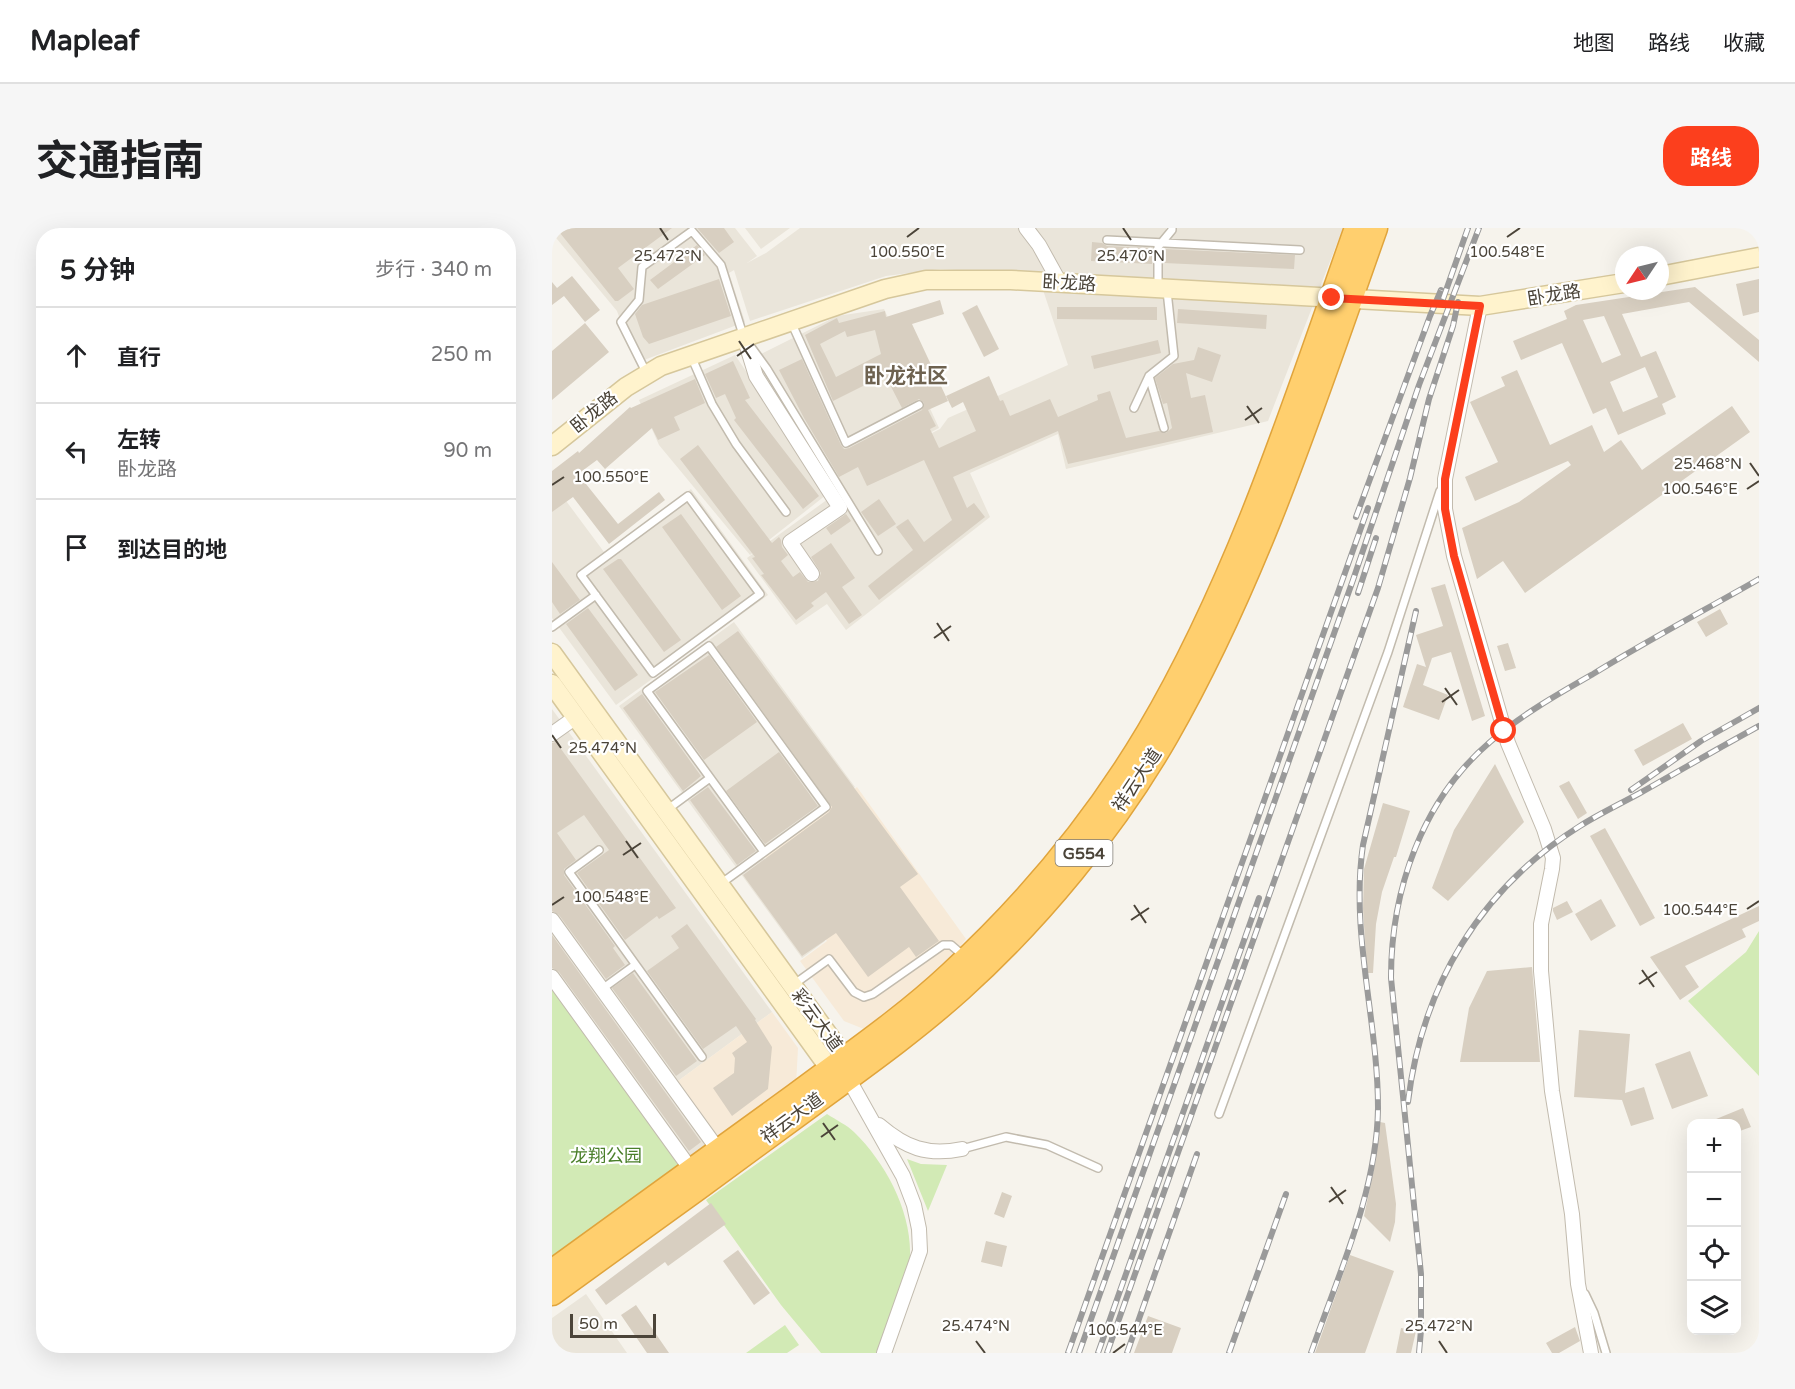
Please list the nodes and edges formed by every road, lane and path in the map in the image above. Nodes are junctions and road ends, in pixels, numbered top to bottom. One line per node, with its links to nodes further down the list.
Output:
1 (1026, 228): 10 (street)
2 (1172, 228): 6 (lane)
3 (1357, 228): 13 (highway, 祥云大道 / G554)
4 (1375, 228): 13 (highway, 祥云大道 / G554)
5 (1107, 240): 6 (lane)
6 (1162, 242): 7 (lane); 12 (lane)
7 (1300, 250)
8 (1759, 257): 9 (street)
9 (1669, 274)
10 (1060, 283): 12 (street, 卧龙路); 15 (street, 卧龙路)
11 (1615, 284): 14 (street, 卧龙路)
12 (1162, 288): 13 (street, 卧龙路); 19 (lane)
13 (1341, 298): 14 (street, 卧龙路); 40 (highway, 祥云大道 / G554); 46 (highway, 祥云大道 / G554)
14 (1480, 306): 24 (street)
15 (791, 321): 16 (street, 卧龙路); 20 (lane)
16 (744, 337): 17 (street, 卧龙路); 18 (lane); 26 (lane); 27 (street)
17 (691, 355): 18 (street, 卧龙路); 25 (lane)
18 (647, 373): 23 (street, 卧龙路)
19 (1149, 376): 21 (lane); 22 (lane)
20 (919, 405)
21 (1134, 408)
22 (1164, 428)
23 (552, 446)
24 (1447, 471): 47 (lane); 54 (street)
25 (786, 512)
26 (878, 551)
27 (812, 574)
28 (596, 595): 28 (lane); 29 (lane)
29 (552, 627)
30 (552, 653): 35 (street, 彩云大道)
31 (552, 684): 32 (street, 彩云大道)
32 (576, 717): 33 (street); 46 (street, 彩云大道)
33 (552, 734)
34 (710, 778): 35 (lane); 37 (lane); 37 (lane)
35 (666, 810): 38 (street, 彩云大道)
36 (599, 850): 41 (lane)
37 (764, 852): 38 (lane)
38 (719, 885): 43 (street, 彩云大道)
39 (552, 920): 44 (street)
40 (967, 959): 43 (lane); 46 (highway, 祥云大道 / G554)
41 (635, 965): 44 (lane); 45 (lane)
42 (552, 977): 52 (street)
43 (792, 986): 46 (street, 彩云大道)
44 (602, 989): 50 (street)
45 (702, 1057)
46 (841, 1068): 48 (street); 50 (highway, 祥云大道 / G554); 55 (highway, 祥云大道 / G554)
47 (1219, 1114)
48 (869, 1118): 49 (street); 56 (street)
49 (962, 1149): 51 (lane)
50 (719, 1151): 52 (highway, 祥云大道 / G554)
51 (1098, 1168)
52 (692, 1171): 53 (highway, 祥云大道 / G554)
53 (552, 1272)
54 (1578, 1284): 57 (street); 58 (lane)
55 (552, 1293)
56 (884, 1353)
57 (1591, 1353)
58 (1606, 1353)

